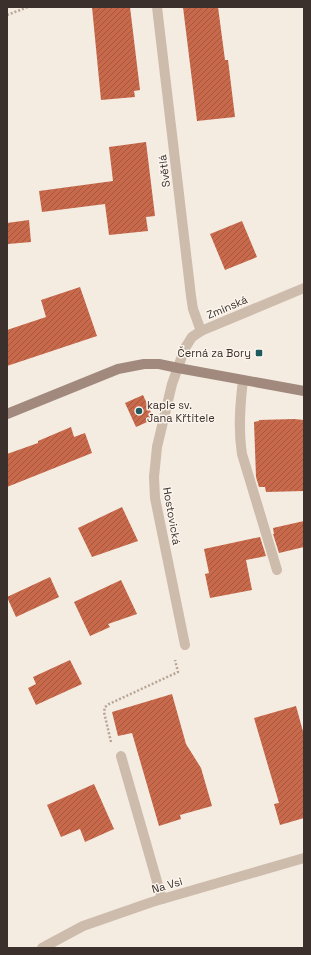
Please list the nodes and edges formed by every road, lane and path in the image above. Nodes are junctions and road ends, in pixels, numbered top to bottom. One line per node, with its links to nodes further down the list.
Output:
1 (28, 7): 3 (path)
2 (157, 7): 5 (street, Světlá)
3 (7, 15)
4 (304, 288): 5 (street, Zminská)
5 (201, 331): 6 (street, Zminská)
6 (178, 368): 7 (main road); 9 (main road); 11 (street, Hostovická)
7 (243, 380): 8 (main road); 10 (street)
8 (304, 391)
9 (7, 414)
10 (277, 570)
11 (186, 645)
12 (175, 656): 13 (path)
13 (121, 756): 15 (street)
14 (304, 858): 15 (street, Na Vsi)
15 (162, 899): 16 (street, Na Vsi)
16 (42, 948)

